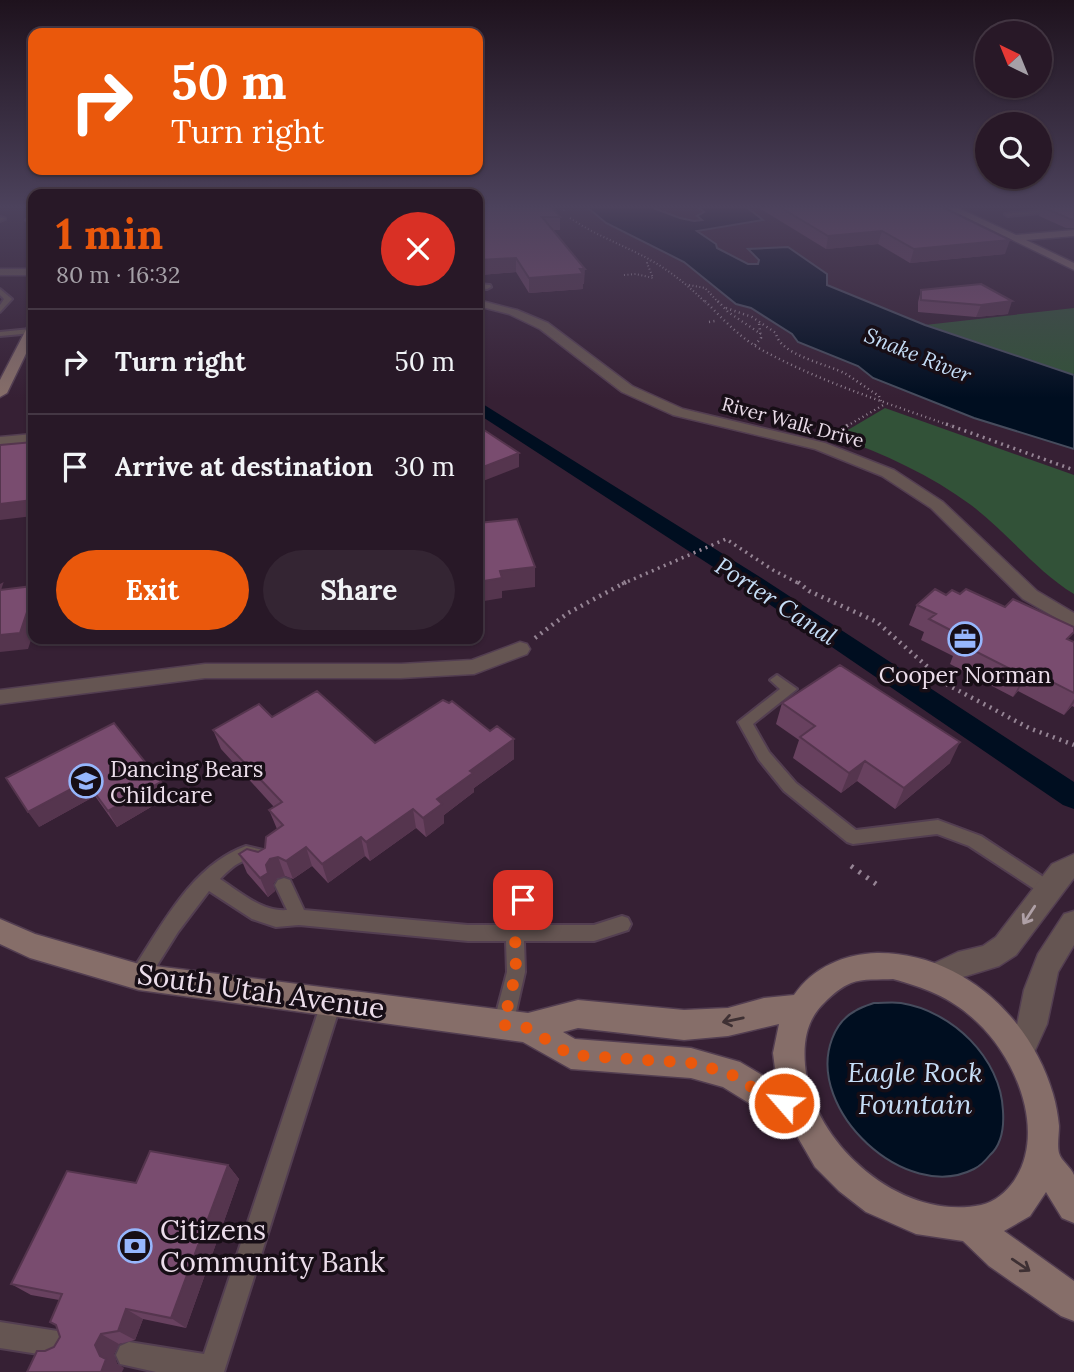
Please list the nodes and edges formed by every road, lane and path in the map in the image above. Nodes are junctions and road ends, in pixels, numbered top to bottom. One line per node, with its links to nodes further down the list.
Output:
1 (648, 270): 5 (path)
2 (664, 270): 5 (path); 8 (path)
3 (0, 272): 4 (street)
4 (28, 272)
5 (649, 273): 6 (path); 6 (path)
6 (636, 274): 7 (path)
7 (624, 275)
8 (688, 285): 13 (path); 22 (path)
9 (483, 287): 10 (lane)
10 (487, 287)
11 (0, 291): 14 (lane)
12 (483, 304): 30 (street, River Walk Drive)
13 (726, 308): 17 (path); 20 (path)
14 (0, 310)
15 (715, 321): 16 (path)
16 (709, 322)
17 (759, 323): 20 (path); 24 (path)
18 (28, 330): 19 (lane)
19 (0, 334)
20 (761, 334): 22 (path)
21 (28, 338): 23 (main road)
22 (755, 345): 24 (path)
23 (0, 393)
24 (881, 402): 25 (path)
25 (886, 404): 26 (path); 29 (path)
26 (829, 436)
27 (28, 438): 28 (street)
28 (0, 441)
29 (1074, 470)
30 (1074, 622)
31 (520, 649): 33 (street); 34 (path)
32 (777, 680): 41 (lane)
33 (0, 697)
34 (1074, 745)
35 (264, 861): 38 (lane)
36 (1074, 865): 41 (street)
37 (850, 866): 39 (path)
38 (208, 880): 43 (lane); 48 (lane)
39 (876, 884)
40 (284, 885): 43 (lane)
41 (1048, 889): 49 (street, one-way to 49)
42 (523, 900): 47 (lane)
43 (299, 917): 47 (lane)
44 (1074, 923): 53 (street)
45 (622, 924): 47 (lane)
46 (0, 931): 48 (main road, South Utah Avenue)
47 (515, 933): 52 (lane)
48 (139, 977): 50 (main road, South Utah Avenue)
49 (934, 977): 51 (main road); 53 (main road)
50 (332, 1000): 52 (main road, South Utah Avenue); 62 (lane)
51 (800, 1008): 52 (main road, South Utah Avenue, one-way to 52); 54 (main road)
52 (516, 1026): 54 (main road, South Utah Avenue)
53 (1021, 1046): 55 (main road)
54 (800, 1110): 57 (main road)
55 (1047, 1164): 56 (main road); 57 (main road)
56 (1074, 1206)
57 (971, 1225): 58 (main road, one-way to 58)
58 (1074, 1303)
59 (0, 1335): 60 (lane)
60 (64, 1345)
61 (129, 1356): 62 (lane)
62 (212, 1370)

